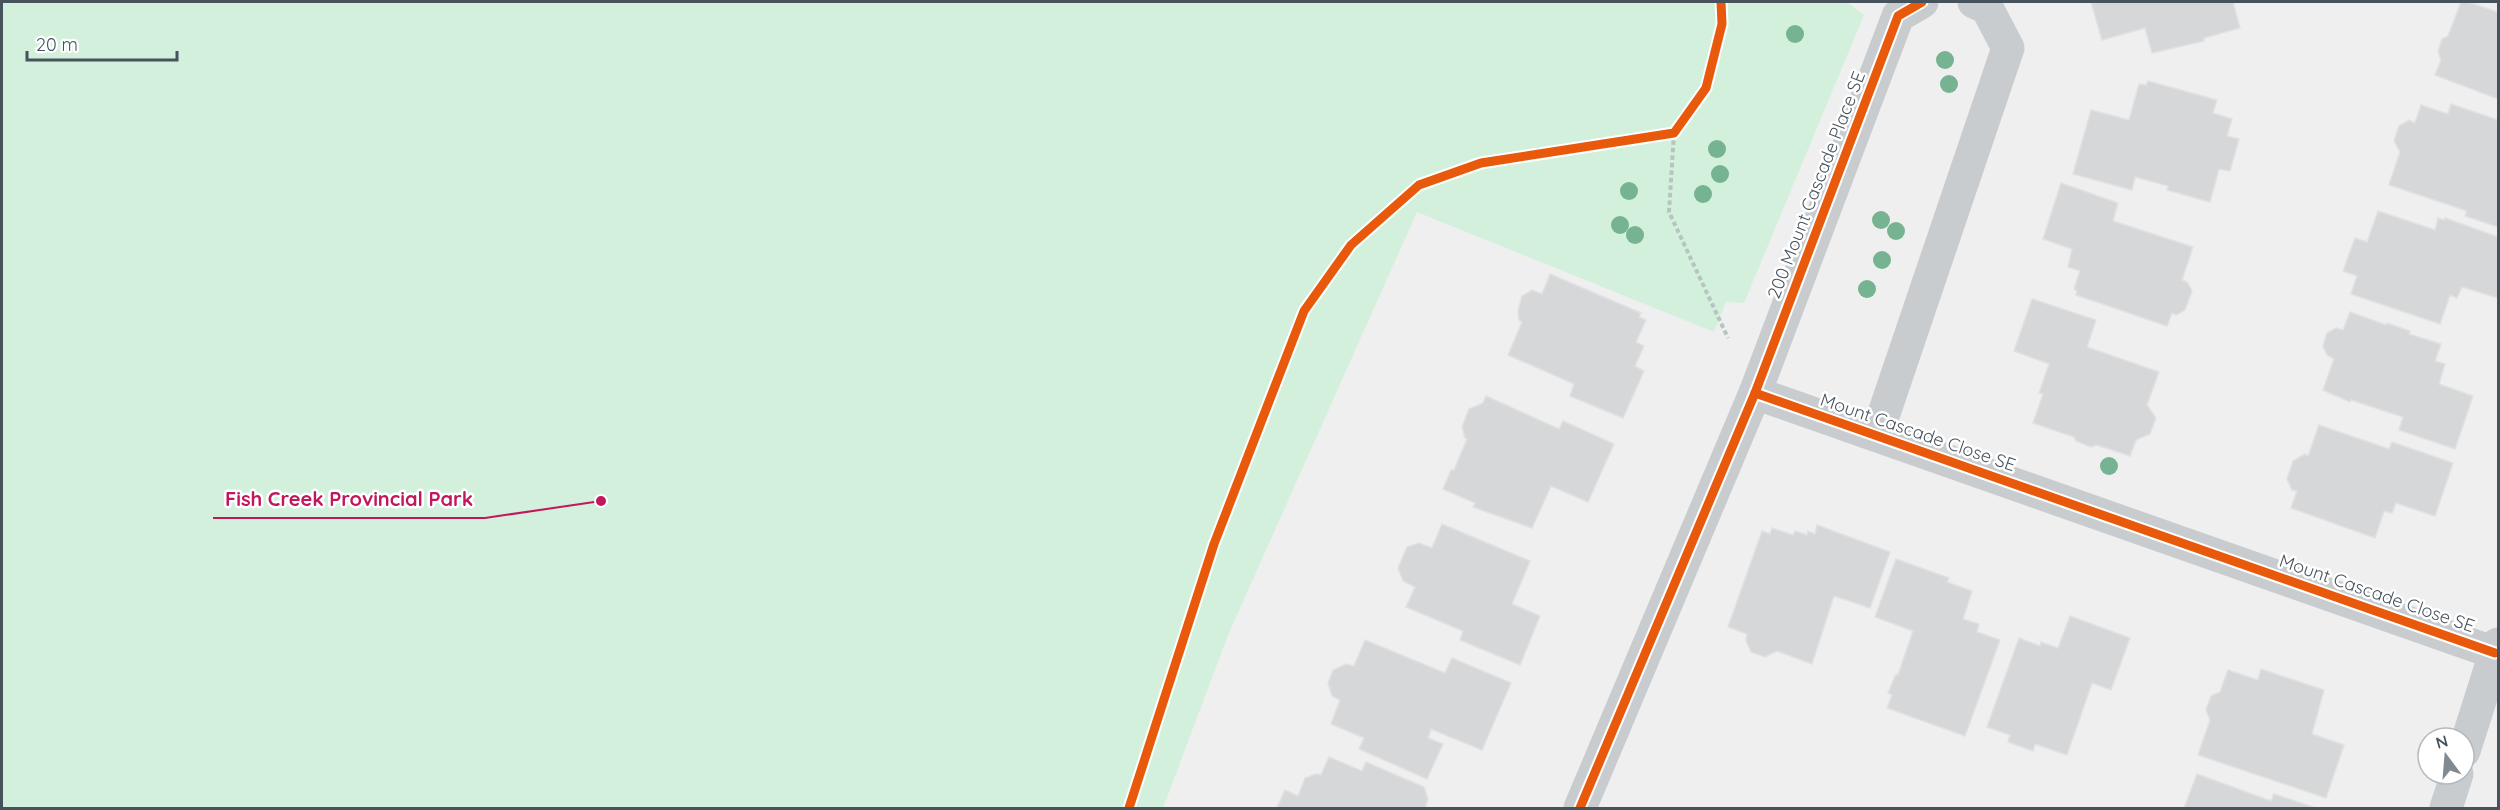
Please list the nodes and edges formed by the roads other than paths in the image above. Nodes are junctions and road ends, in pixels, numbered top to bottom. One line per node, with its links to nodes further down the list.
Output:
1 (1922, 2): 3 (street, 200 Mount Cascade Place SE)
2 (1974, 2): 4 (street)
3 (1755, 393): 4 (street, Mount Cascade Close SE); 8 (street)
4 (1877, 434): 5 (street, Mount Cascade Close SE)
5 (2497, 648): 6 (street, Mount Cascade Close SE)
6 (2472, 726)
7 (2453, 786): 9 (street)
8 (1580, 808)
9 (2445, 808)

